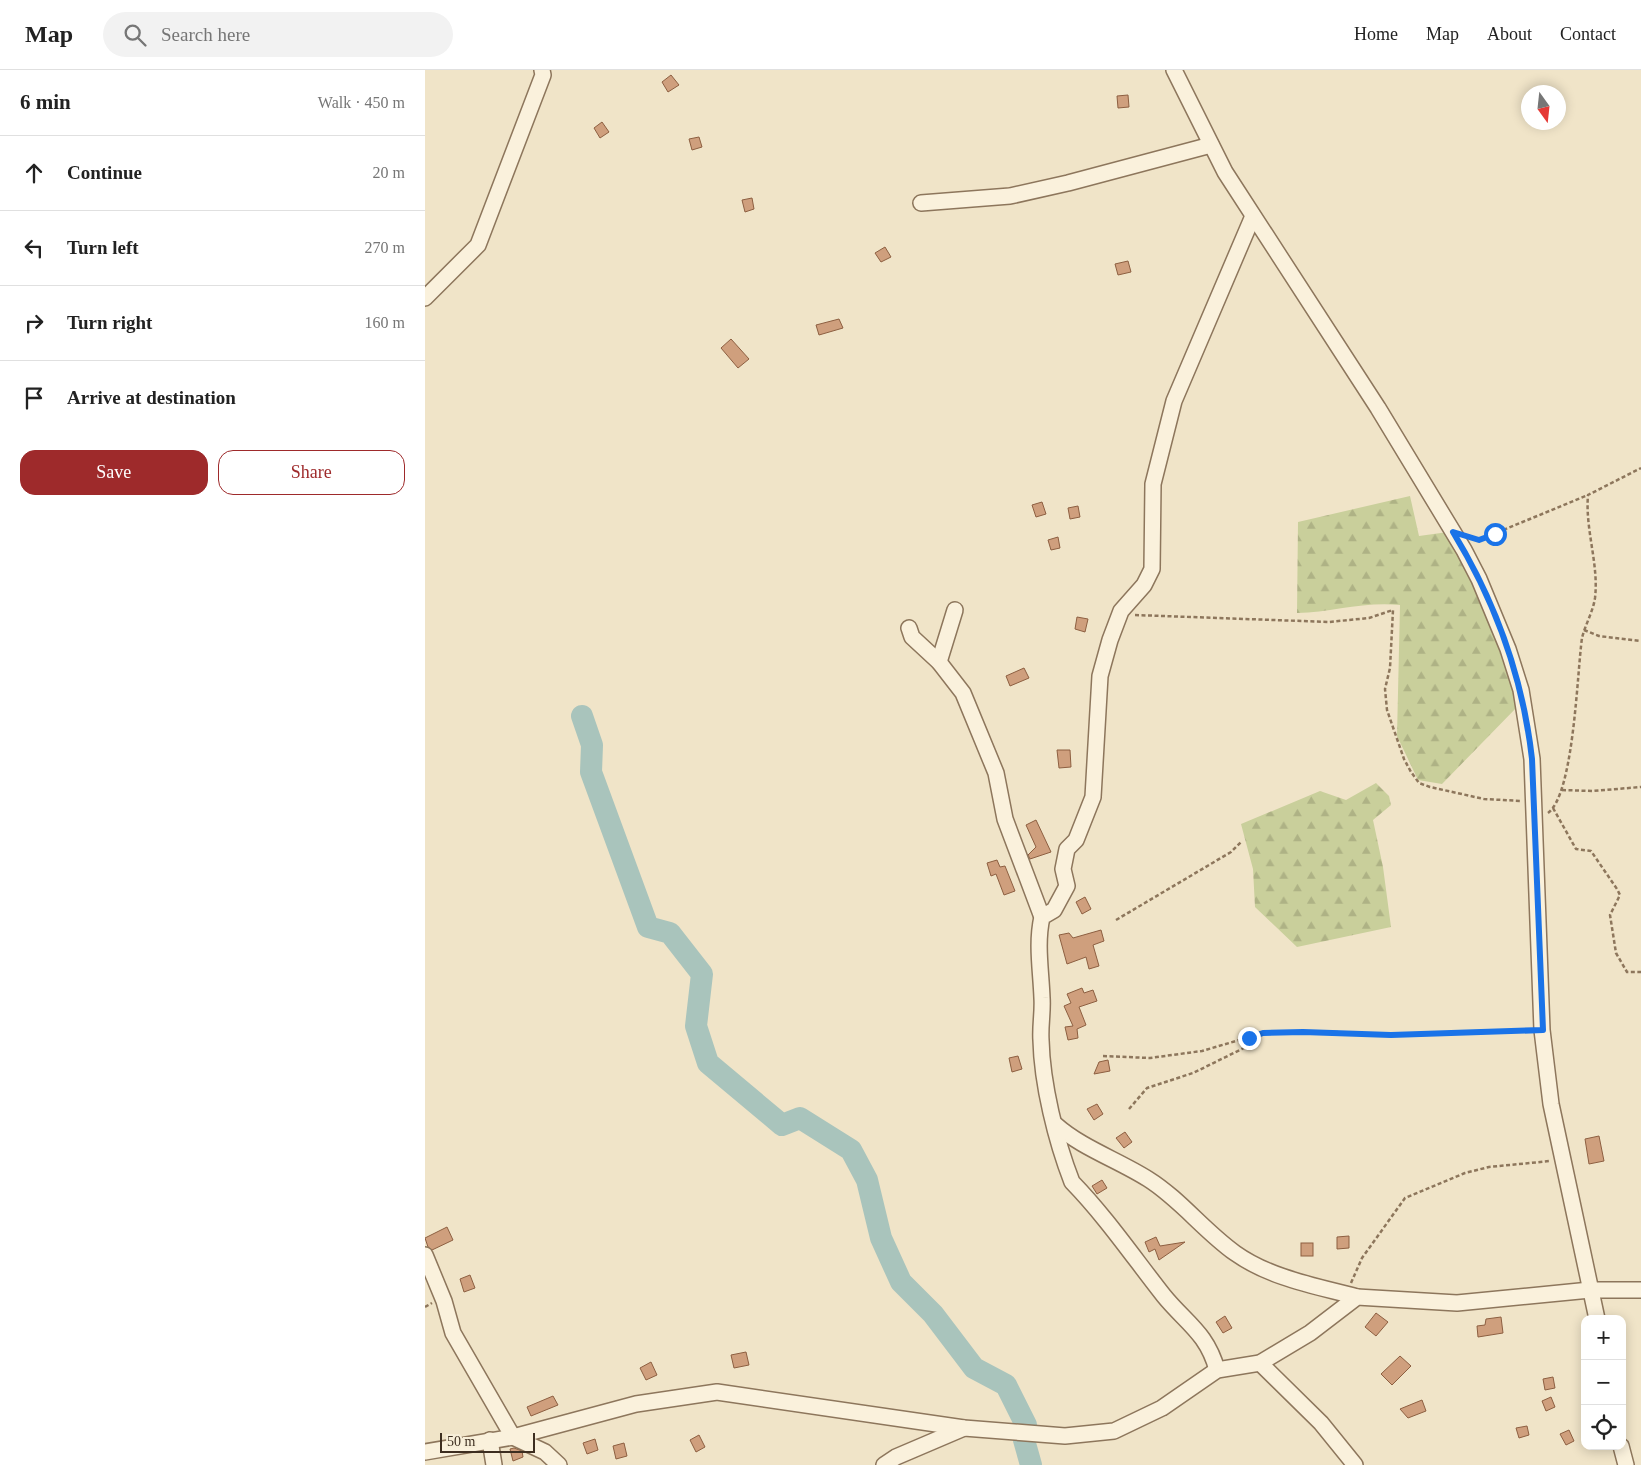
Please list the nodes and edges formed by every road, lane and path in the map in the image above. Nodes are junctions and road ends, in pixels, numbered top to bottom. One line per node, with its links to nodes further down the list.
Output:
1 (542, 70): 6 (street)
2 (1174, 70): 3 (street)
3 (1211, 145): 4 (street); 5 (street)
4 (921, 203)
5 (1253, 216): 9 (street); 11 (street)
6 (425, 298)
7 (1641, 468): 8 (path)
8 (1588, 495): 9 (path); 13 (path)
9 (1453, 532): 18 (street)
10 (955, 610): 15 (street)
11 (1121, 611): 18 (path); 22 (street)
12 (909, 628): 15 (street)
13 (1584, 630): 14 (path); 17 (path)
14 (1641, 642)
15 (939, 662): 22 (street)
16 (1641, 787): 17 (path)
17 (1561, 790): 19 (path)
18 (1533, 802): 20 (street)
19 (1553, 808): 20 (path); 24 (path)
20 (1534, 824): 25 (street)
21 (1241, 842): 23 (path)
22 (1042, 917): 29 (street)
23 (1116, 920)
24 (1641, 972)
25 (1543, 1030): 26 (path); 30 (street)
26 (1249, 1038): 27 (path); 28 (path)
27 (1103, 1056)
28 (1129, 1109)
29 (1056, 1125): 34 (street); 37 (street)
30 (1563, 1159): 32 (street); 34 (path)
31 (425, 1255): 39 (street)
32 (1591, 1290): 33 (street); 34 (street); 35 (street)
33 (1641, 1290)
34 (1357, 1297): 36 (street)
35 (1596, 1315)
36 (1259, 1363): 37 (street); 46 (street)
37 (1217, 1370): 38 (street)
38 (964, 1428): 39 (street); 45 (street)
39 (513, 1437): 40 (street); 44 (street)
40 (490, 1440): 42 (street); 43 (street)
41 (1622, 1450): 47 (street)
42 (425, 1452)
43 (494, 1465)
44 (559, 1465)
45 (884, 1465)
46 (1355, 1465)
47 (1625, 1465)

